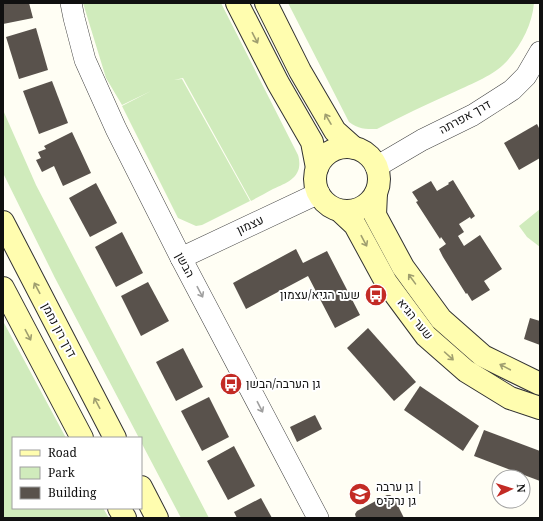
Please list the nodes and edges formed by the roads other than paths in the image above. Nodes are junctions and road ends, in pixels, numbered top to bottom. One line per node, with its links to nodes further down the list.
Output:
1 (71, 3): 12 (street, הבשן)
2 (237, 3): 7 (street, one-way to 7)
3 (266, 3): 5 (street, one-way to 3)
4 (540, 52): 6 (street, דרך אפרתה)
5 (354, 148): 6 (street); 7 (street)
6 (376, 167): 9 (street)
7 (317, 168): 8 (street)
8 (319, 193): 10 (street); 12 (street, עצמון)
9 (376, 193): 10 (street); 14 (street, שער הגיא, one-way to 9)
10 (340, 211): 15 (street, שער הגיא, one-way to 15)
11 (3, 222): 17 (street, דרך רון נחמן, one-way to 11)
12 (181, 258): 22 (street, הבשן, one-way to 22)
13 (3, 288): 16 (street, one-way to 16)
14 (540, 384)
15 (540, 408)
16 (81, 437)
17 (115, 437)
18 (142, 489): 21 (street)
19 (120, 509): 20 (street)
20 (125, 518)
21 (157, 518)
22 (318, 518)

